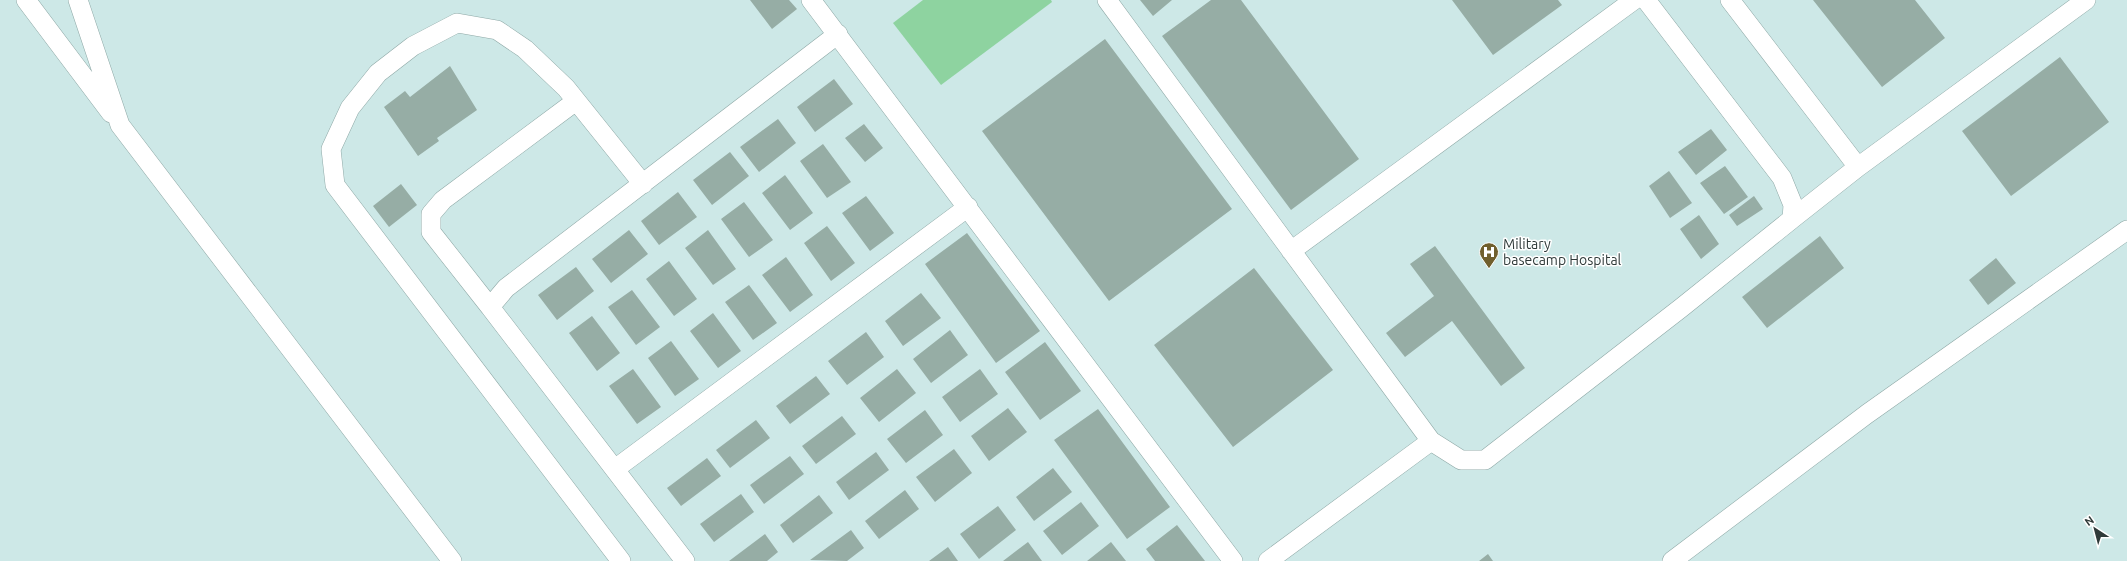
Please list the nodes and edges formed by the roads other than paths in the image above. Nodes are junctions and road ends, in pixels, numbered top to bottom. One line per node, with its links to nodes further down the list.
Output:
1 (26, 0): 11 (lane)
2 (78, 0): 11 (lane)
3 (812, 0): 9 (lane)
4 (1107, 0): 17 (lane)
5 (1634, 0): 17 (lane)
6 (1646, 0): 15 (lane)
7 (1730, 0): 12 (lane)
8 (2086, 0): 12 (lane)
9 (838, 34): 13 (lane); 14 (lane)
10 (576, 101): 13 (lane); 18 (lane); 22 (lane)
11 (120, 125): 21 (lane)
12 (1858, 167): 15 (lane)
13 (643, 184): 18 (lane)
14 (968, 207): 20 (lane); 24 (lane)
15 (1792, 219): 19 (lane)
16 (2127, 230): 26 (lane)
17 (1291, 251): 19 (lane)
18 (490, 308): 20 (lane)
19 (1432, 441): 25 (lane)
20 (615, 469): 23 (lane)
21 (452, 561)
22 (621, 561)
23 (685, 561)
24 (1234, 561)
25 (1268, 561)
26 (1672, 561)

